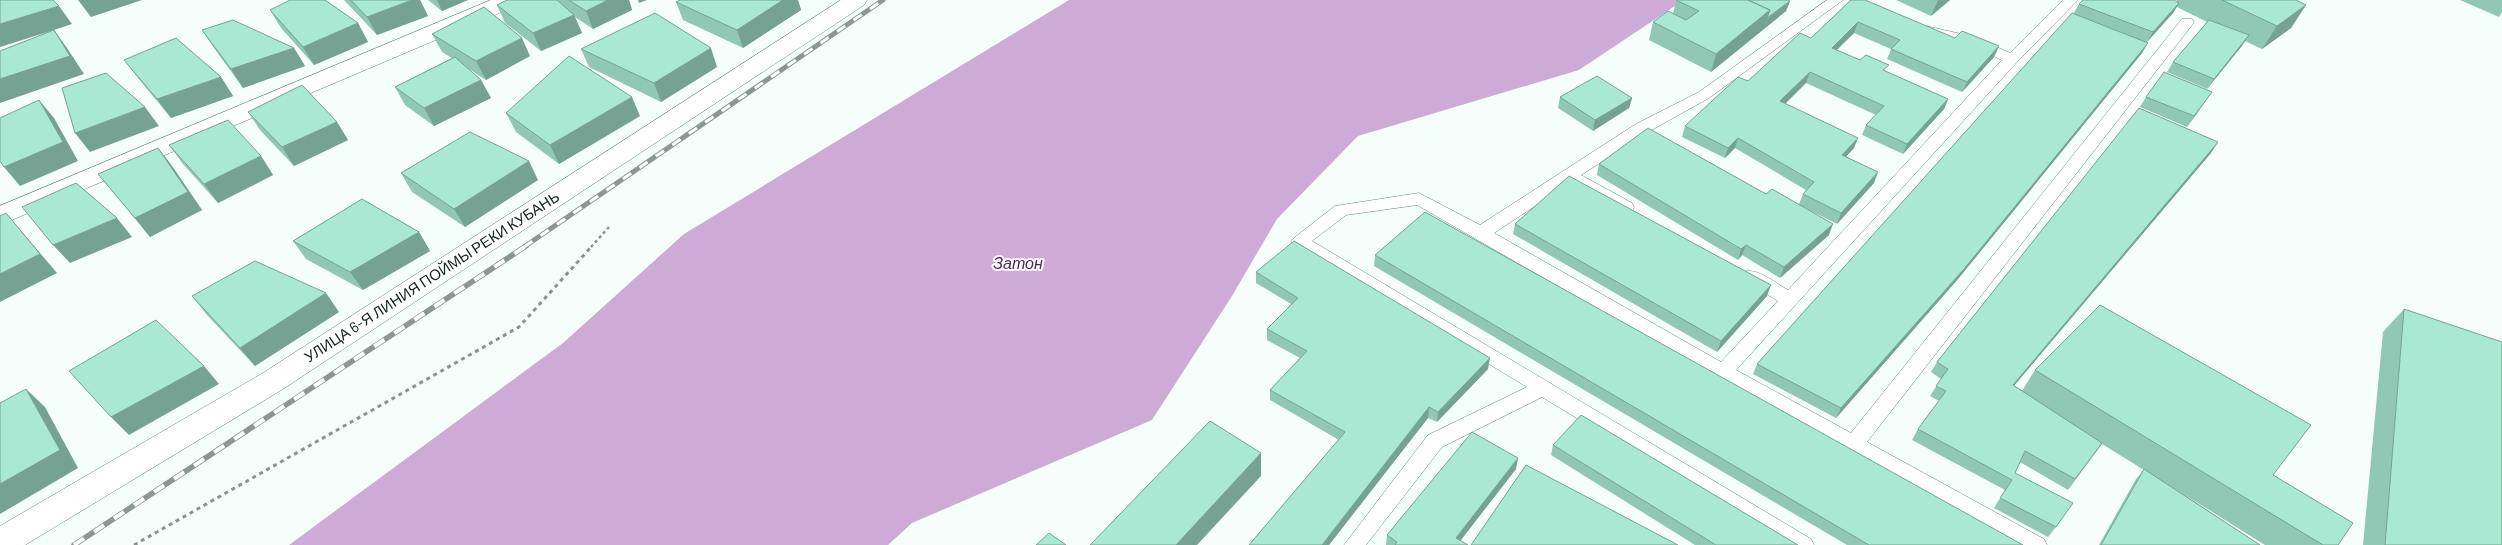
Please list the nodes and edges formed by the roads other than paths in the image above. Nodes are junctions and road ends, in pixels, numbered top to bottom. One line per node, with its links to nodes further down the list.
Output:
1 (510, 0): 10 (street)
2 (856, 0): 17 (street, УЛИЦА 6-Я ЛИНИЯ ПОЙМЫ РЕКИ КУБАНЬ)
3 (1836, 0): 8 (lane)
4 (2071, 0): 7 (lane)
5 (2187, 22): 16 (lane)
6 (1914, 26): 7 (lane)
7 (2012, 59): 13 (lane)
8 (1570, 176): 9 (lane); 11 (lane)
9 (1637, 214)
10 (0, 216)
11 (1481, 233): 14 (lane); 15 (lane)
12 (1730, 266): 13 (lane)
13 (1789, 299): 14 (lane)
14 (1724, 372): 16 (lane)
15 (1541, 389): 18 (lane); 19 (lane)
16 (1854, 444): 20 (lane)
17 (0, 543)
18 (1354, 545)
19 (1804, 545)
20 (2037, 545)

